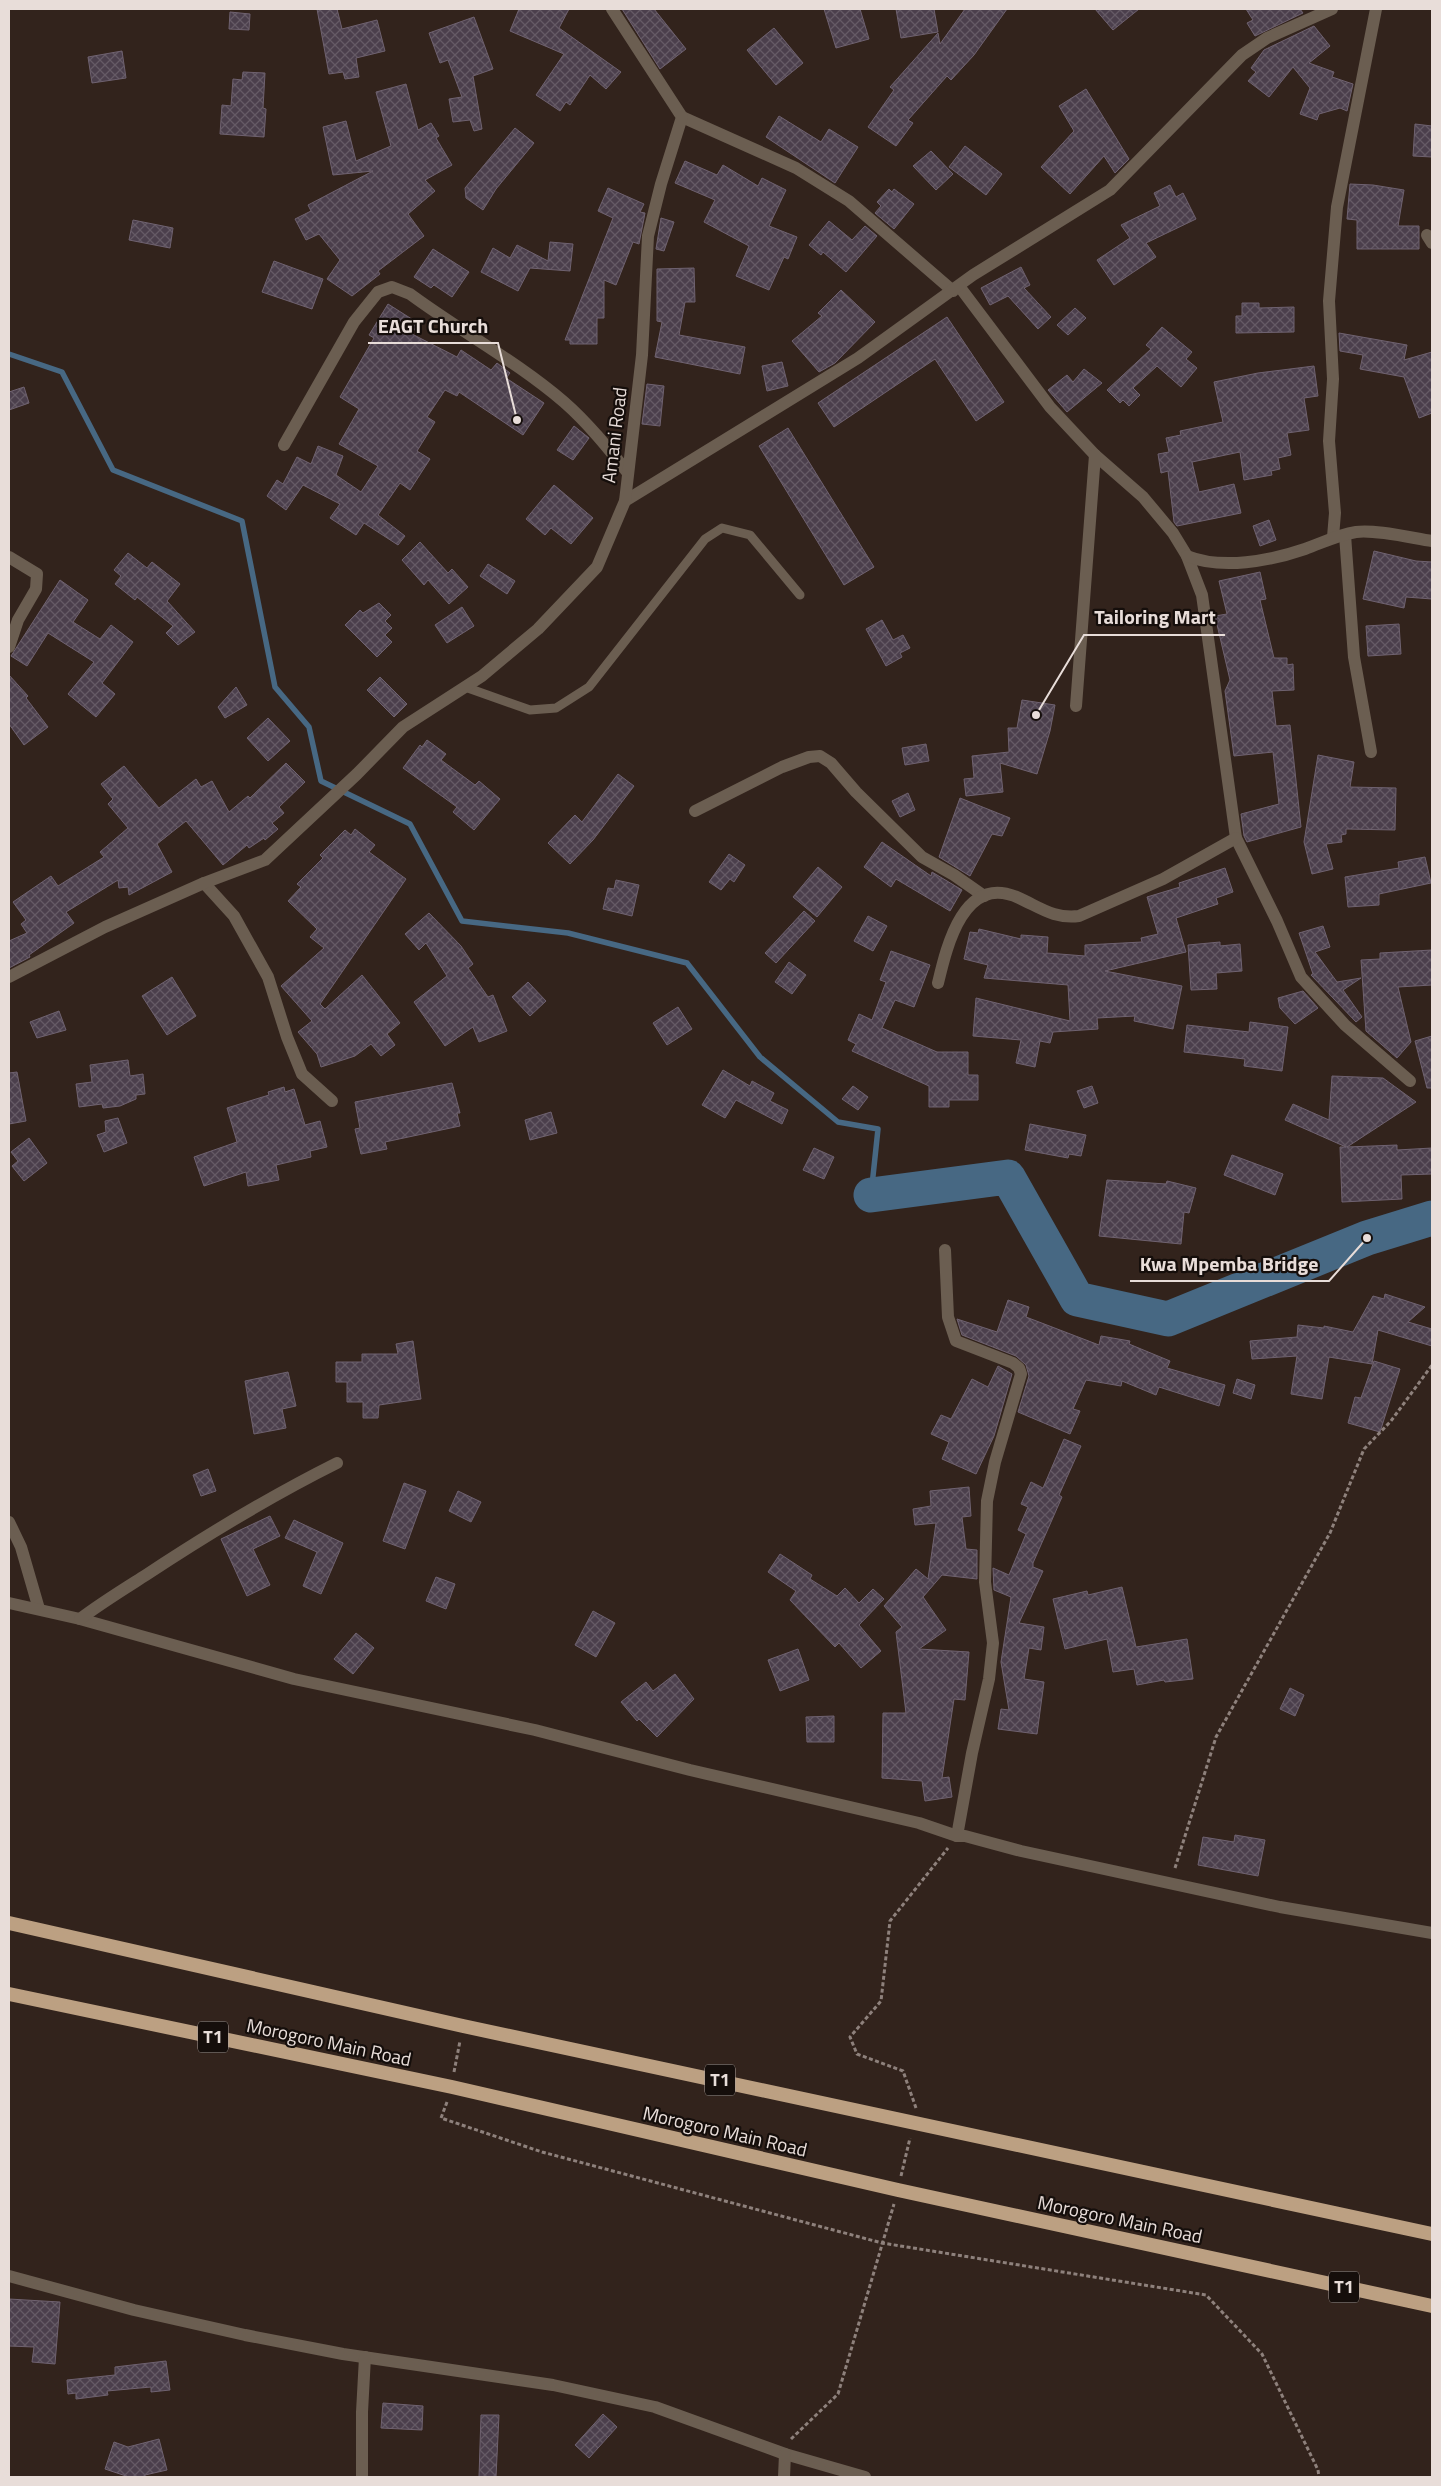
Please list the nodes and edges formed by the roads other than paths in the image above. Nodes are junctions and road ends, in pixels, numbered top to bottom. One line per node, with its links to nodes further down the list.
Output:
1 (612, 9): 4 (street)
2 (1332, 9): 5 (street)
3 (1376, 9): 10 (street)
4 (682, 118): 5 (street); 8 (street, Amani Road)
5 (956, 288): 7 (street); 9 (street)
6 (284, 445): 8 (street)
7 (1095, 455): 12 (street); 17 (street)
8 (628, 473): 9 (street, Amani Road)
9 (625, 501): 16 (street, Amani Road)
10 (1339, 536): 11 (street); 12 (street); 18 (street)
11 (1432, 541)
12 (1188, 556): 20 (street)
13 (9, 557): 15 (street)
14 (800, 595): 16 (lane)
15 (9, 647)
16 (466, 687): 21 (street, Amani Road)
17 (1076, 706)
18 (1371, 752)
19 (695, 811): 22 (street)
20 (1236, 838): 22 (street); 25 (street)
21 (204, 883): 23 (street, Amani Road); 26 (street)
22 (984, 896): 24 (street)
23 (9, 977)
24 (938, 983)
25 (1410, 1080)
26 (332, 1101)
27 (945, 1250): 33 (street)
28 (337, 1463): 32 (street)
29 (9, 1522): 31 (street)
30 (9, 1603): 31 (street)
31 (38, 1609): 32 (street)
32 (80, 1619): 33 (street)
33 (957, 1836): 35 (street)
34 (9, 1923): 37 (highway, T1)
35 (1432, 1932)
36 (9, 1994): 39 (highway, Morogoro Main Road / T1)
37 (1432, 2234)
38 (9, 2276): 40 (street)
39 (1432, 2306)
40 (365, 2357): 41 (street); 42 (street)
41 (785, 2454): 43 (street); 44 (street)
42 (362, 2477)
43 (784, 2477)
44 (865, 2477)

